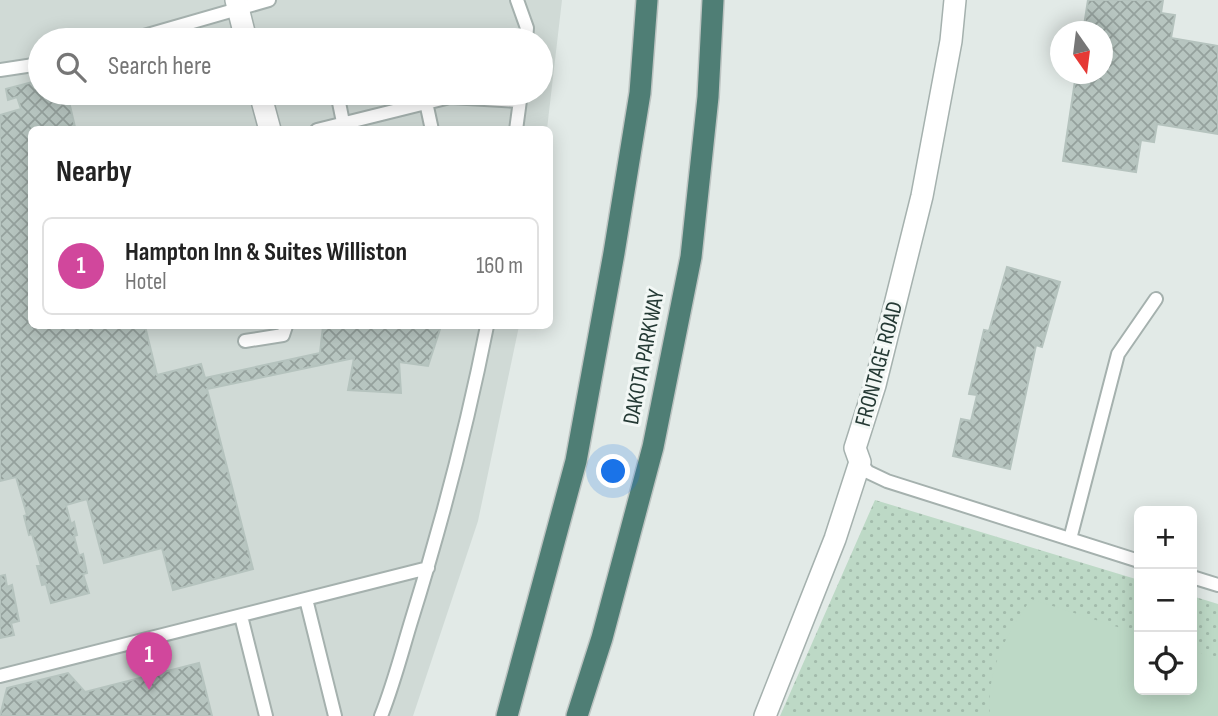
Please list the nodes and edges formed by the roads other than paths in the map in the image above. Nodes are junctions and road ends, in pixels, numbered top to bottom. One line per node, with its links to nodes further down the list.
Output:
1 (269, 0): 6 (lane)
2 (517, 0): 9 (lane)
3 (647, 0): 37 (highway, DAKOTA PARKWAY)
4 (713, 0): 38 (highway, DAKOTA PARKWAY)
5 (955, 0): 25 (street, FRONTAGE ROAD)
6 (237, 5): 7 (lane); 8 (street)
7 (167, 28)
8 (243, 28)
9 (527, 28)
10 (28, 66): 11 (lane)
11 (0, 70)
12 (263, 105): 17 (street)
13 (340, 105): 18 (lane)
14 (405, 105): 18 (lane)
15 (427, 105): 19 (lane)
16 (519, 105): 20 (lane)
17 (269, 126)
18 (344, 126)
19 (431, 126)
20 (516, 126)
21 (1156, 299): 26 (lane)
22 (285, 329): 24 (lane)
23 (486, 329): 28 (lane)
24 (245, 341)
25 (860, 461): 26 (lane); 39 (street, FRONTAGE ROAD)
26 (1070, 539): 27 (lane)
27 (1134, 559)
28 (428, 568): 31 (lane); 36 (lane)
29 (1197, 579): 30 (lane)
30 (1218, 585)
31 (306, 599): 32 (lane); 35 (lane)
32 (241, 616): 33 (lane); 34 (lane)
33 (0, 676)
34 (266, 716)
35 (335, 716)
36 (382, 716)
37 (507, 716)
38 (577, 716)
39 (765, 716)

